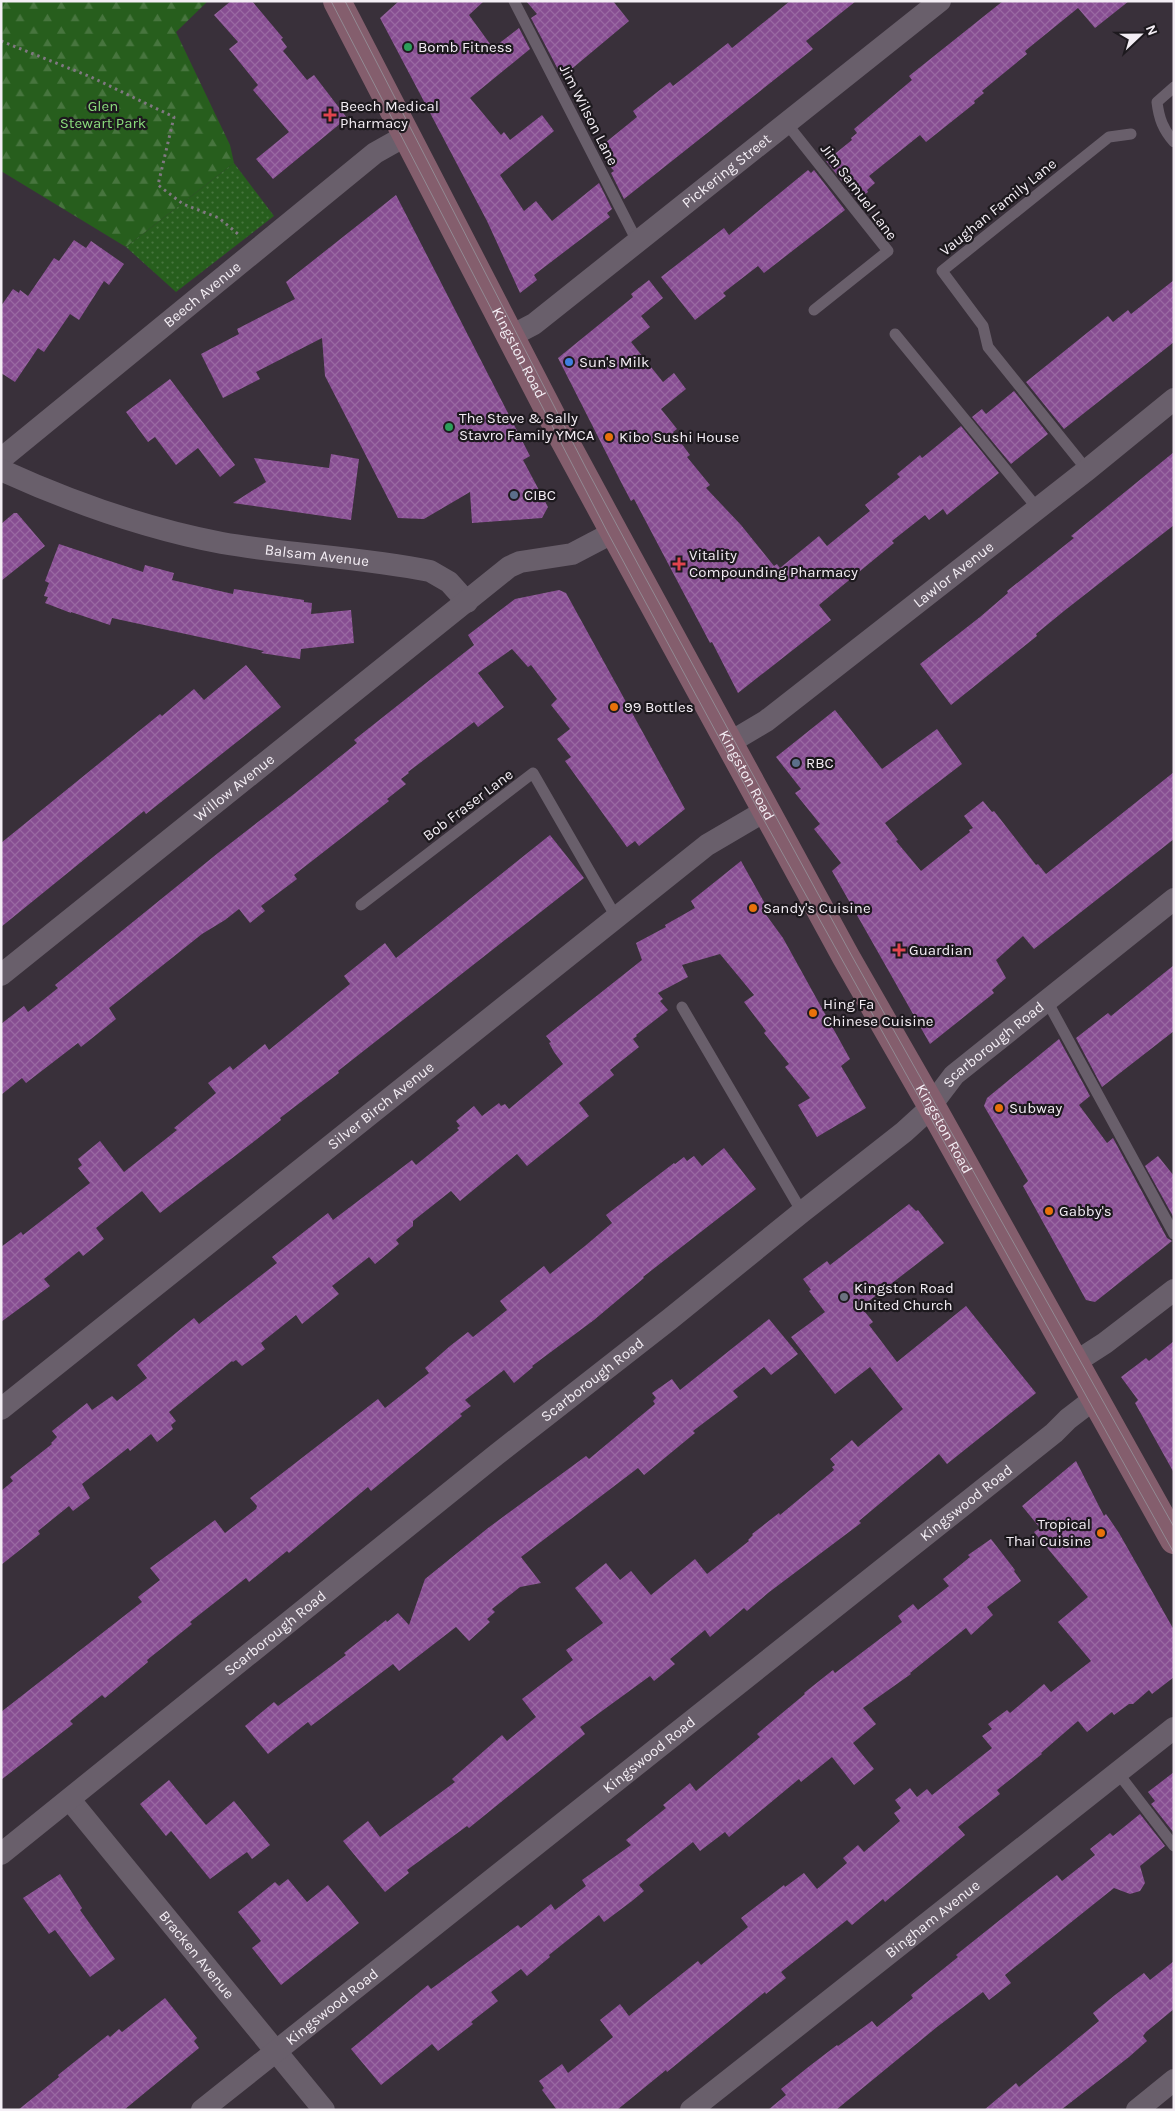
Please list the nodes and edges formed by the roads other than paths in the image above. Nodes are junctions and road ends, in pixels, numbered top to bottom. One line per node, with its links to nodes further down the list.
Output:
1 (337, 1): 7 (main road, Kingston Road)
2 (514, 1): 9 (lane, Jim Wilson Lane)
3 (940, 1): 5 (street, Pickering Street)
4 (1174, 87): 8 (lane)
5 (788, 124): 9 (street, Pickering Street); 10 (lane, Jim Samuel Lane)
6 (1131, 134): 16 (lane, Vaughan Family Lane)
7 (407, 135): 12 (main road, Kingston Road); 14 (street, Beech Avenue)
8 (1174, 142)
9 (638, 243): 12 (street, Pickering Street)
10 (814, 310)
11 (895, 334): 17 (lane)
12 (511, 336): 18 (main road, Kingston Road)
13 (1174, 399): 16 (street, Lawlor Avenue)
14 (1, 459)
15 (1, 470): 19 (street, Balsam Avenue)
16 (1087, 470): 17 (street, Lawlor Avenue)
17 (1038, 509): 20 (street, Lawlor Avenue)
18 (614, 532): 19 (street); 20 (main road, Kingston Road)
19 (467, 602): 25 (street, Willow Avenue)
20 (729, 743): 21 (main road, Kingston Road)
21 (765, 810): 24 (street, Silver Birch Avenue); 28 (main road, Kingston Road)
22 (1174, 899): 26 (street, Scarborough Road)
23 (361, 905): 24 (lane, Bob Fraser Lane)
24 (616, 917): 34 (street, Silver Birch Avenue)
25 (1, 975)
26 (1047, 1001): 28 (street, Scarborough Road); 30 (lane)
27 (682, 1007): 29 (lane)
28 (931, 1105): 29 (street, Scarborough Road); 32 (main road, Kingston Road)
29 (802, 1212): 38 (street, Scarborough Road)
30 (1174, 1234)
31 (1174, 1290): 32 (street)
32 (1074, 1363): 33 (main road, Kingston Road)
33 (1094, 1399): 35 (main road, Kingston Road); 41 (street, Kingswood Road)
34 (1, 1409)
35 (1174, 1540)
36 (1174, 1728): 37 (street, Bingham Avenue)
37 (1118, 1773): 39 (lane); 45 (street, Bingham Avenue)
38 (70, 1800): 40 (street, Scarborough Road); 41 (street, Bracken Avenue)
39 (1174, 1846)
40 (1, 1854)
41 (276, 2050): 43 (street, Kingswood Road); 44 (street, Bracken Avenue)
42 (1174, 2080): 46 (street)
43 (202, 2110)
44 (324, 2110)
45 (691, 2110)
46 (1137, 2110)

